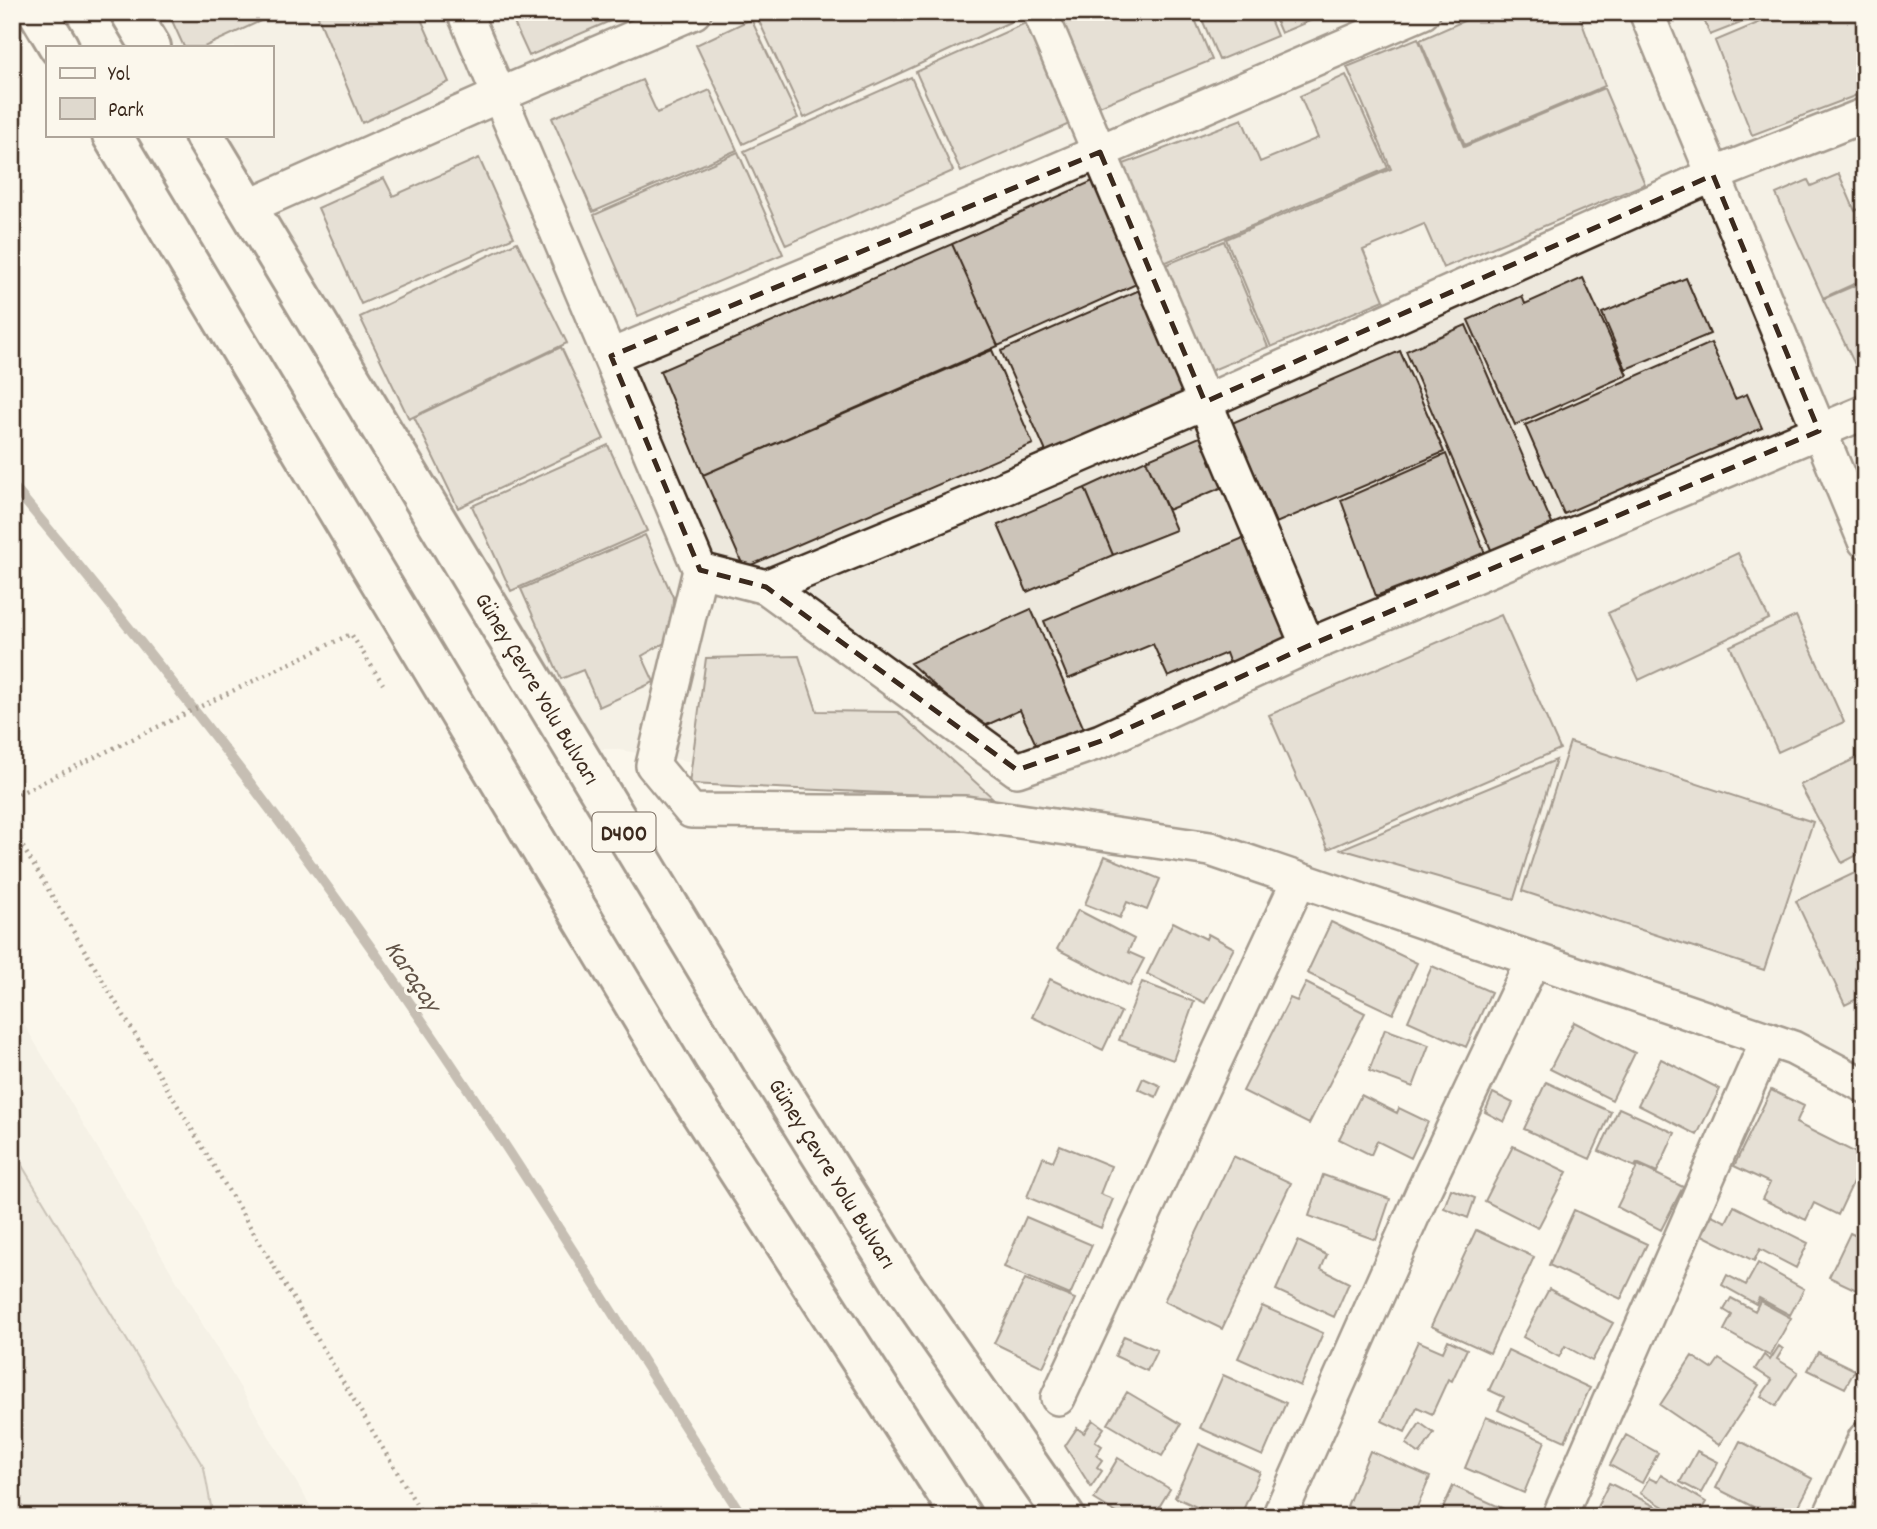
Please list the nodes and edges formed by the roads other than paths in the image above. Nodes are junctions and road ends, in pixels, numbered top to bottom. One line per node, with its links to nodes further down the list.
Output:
1 (38, 12): 8 (highway)
2 (130, 12): 9 (highway)
3 (464, 12): 10 (street)
4 (694, 12): 10 (street)
5 (1040, 12): 14 (street)
6 (1423, 12): 14 (street)
7 (1646, 12): 15 (street)
8 (58, 46)
9 (150, 46)
10 (500, 94): 16 (street); 17 (street)
11 (1865, 115): 15 (street)
12 (113, 136): 31 (highway)
13 (205, 136): 16 (highway, Güney Çevre Yolu Bulvarı / D400)
14 (1100, 152): 17 (street); 18 (street)
15 (1713, 175): 18 (street); 20 (street)
16 (247, 207): 32 (highway, Güney Çevre Yolu Bulvarı / D400)
17 (611, 356): 22 (street)
18 (1205, 402): 23 (street); 24 (street)
19 (1865, 412): 20 (street)
20 (1819, 431): 21 (street); 24 (street)
21 (1865, 541)
22 (700, 570): 23 (street); 25 (street)
23 (766, 587): 24 (street)
24 (1308, 646)
25 (1299, 880): 26 (street); 29 (street)
26 (1533, 960): 27 (street); 33 (street)
27 (1768, 1039): 28 (street); 34 (street)
28 (1865, 1086)
29 (1058, 1398)
30 (1865, 1439): 35 (street)
31 (962, 1517)
32 (1065, 1517)
33 (1279, 1517)
34 (1559, 1517)
35 (1830, 1517)

